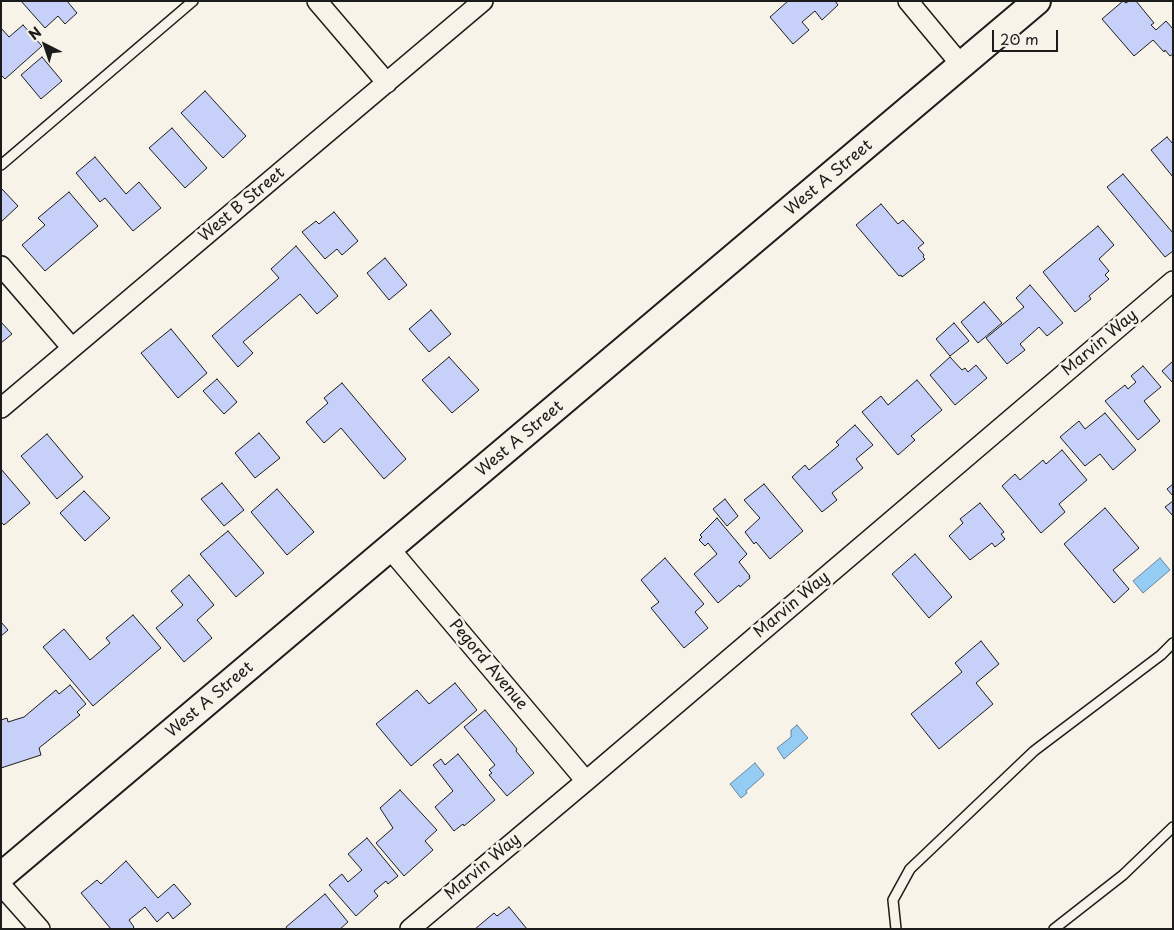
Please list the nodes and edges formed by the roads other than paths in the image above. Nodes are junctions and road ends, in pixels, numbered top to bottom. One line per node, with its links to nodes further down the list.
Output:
1 (193, 1): 8 (lane)
2 (317, 1): 7 (street)
3 (483, 1): 7 (street, West B Street)
4 (908, 1): 6 (street)
5 (1037, 1): 6 (main road, West A Street)
6 (962, 66): 13 (main road, West A Street)
7 (387, 83): 11 (street, West B Street)
8 (1, 165)
9 (1, 266): 11 (street)
10 (1173, 281): 15 (street, Marvin Way)
11 (72, 348): 12 (street, West B Street)
12 (1, 408)
13 (390, 549): 15 (street, Pegord Avenue); 17 (main road, West A Street)
14 (1173, 643): 21 (lane)
15 (586, 781): 20 (street, Marvin Way)
16 (1173, 827): 22 (lane)
17 (1, 876)
18 (1, 885): 19 (street)
19 (40, 929)
20 (410, 929)
21 (896, 929)
22 (1054, 929)

